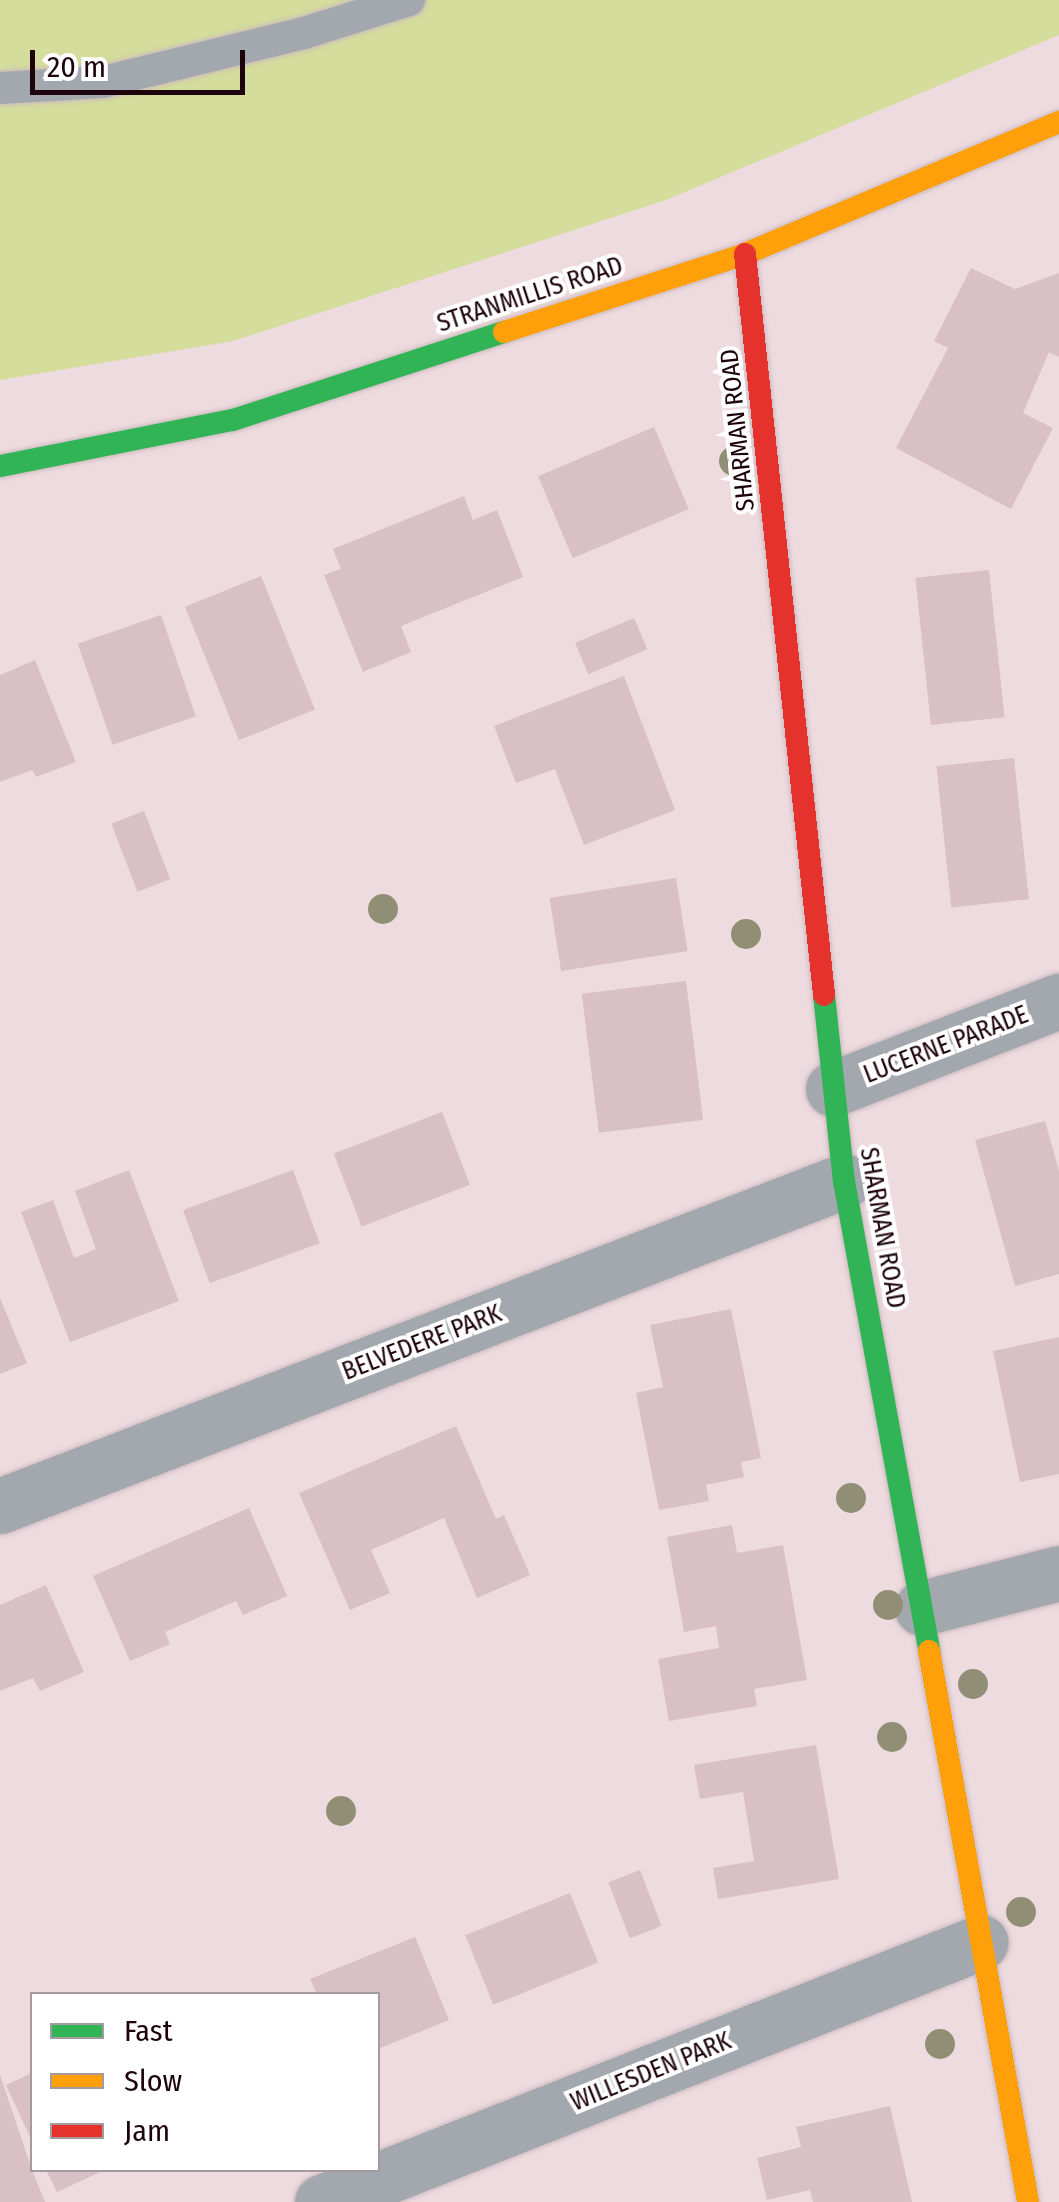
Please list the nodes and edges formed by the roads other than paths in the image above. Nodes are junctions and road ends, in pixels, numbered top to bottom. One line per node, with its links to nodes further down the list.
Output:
1 (409, 0): 2 (lane)
2 (0, 88)
3 (1059, 122): 4 (street, STRANMILLIS ROAD)
4 (745, 254): 5 (street, STRANMILLIS ROAD); 7 (street, SHARMAN ROAD)
5 (0, 466)
6 (1059, 1001): 7 (street, LUCERNE PARADE)
7 (833, 1089): 8 (street, SHARMAN ROAD)
8 (844, 1182): 9 (street, BELVEDERE PARK); 11 (street, SHARMAN ROAD)
9 (0, 1506)
10 (1059, 1574): 11 (street)
11 (922, 1608): 12 (street, SHARMAN ROAD)
12 (981, 1942): 13 (street, SHARMAN ROAD); 14 (street, WILLESDEN PARK)
13 (1038, 2193)
14 (322, 2202)

